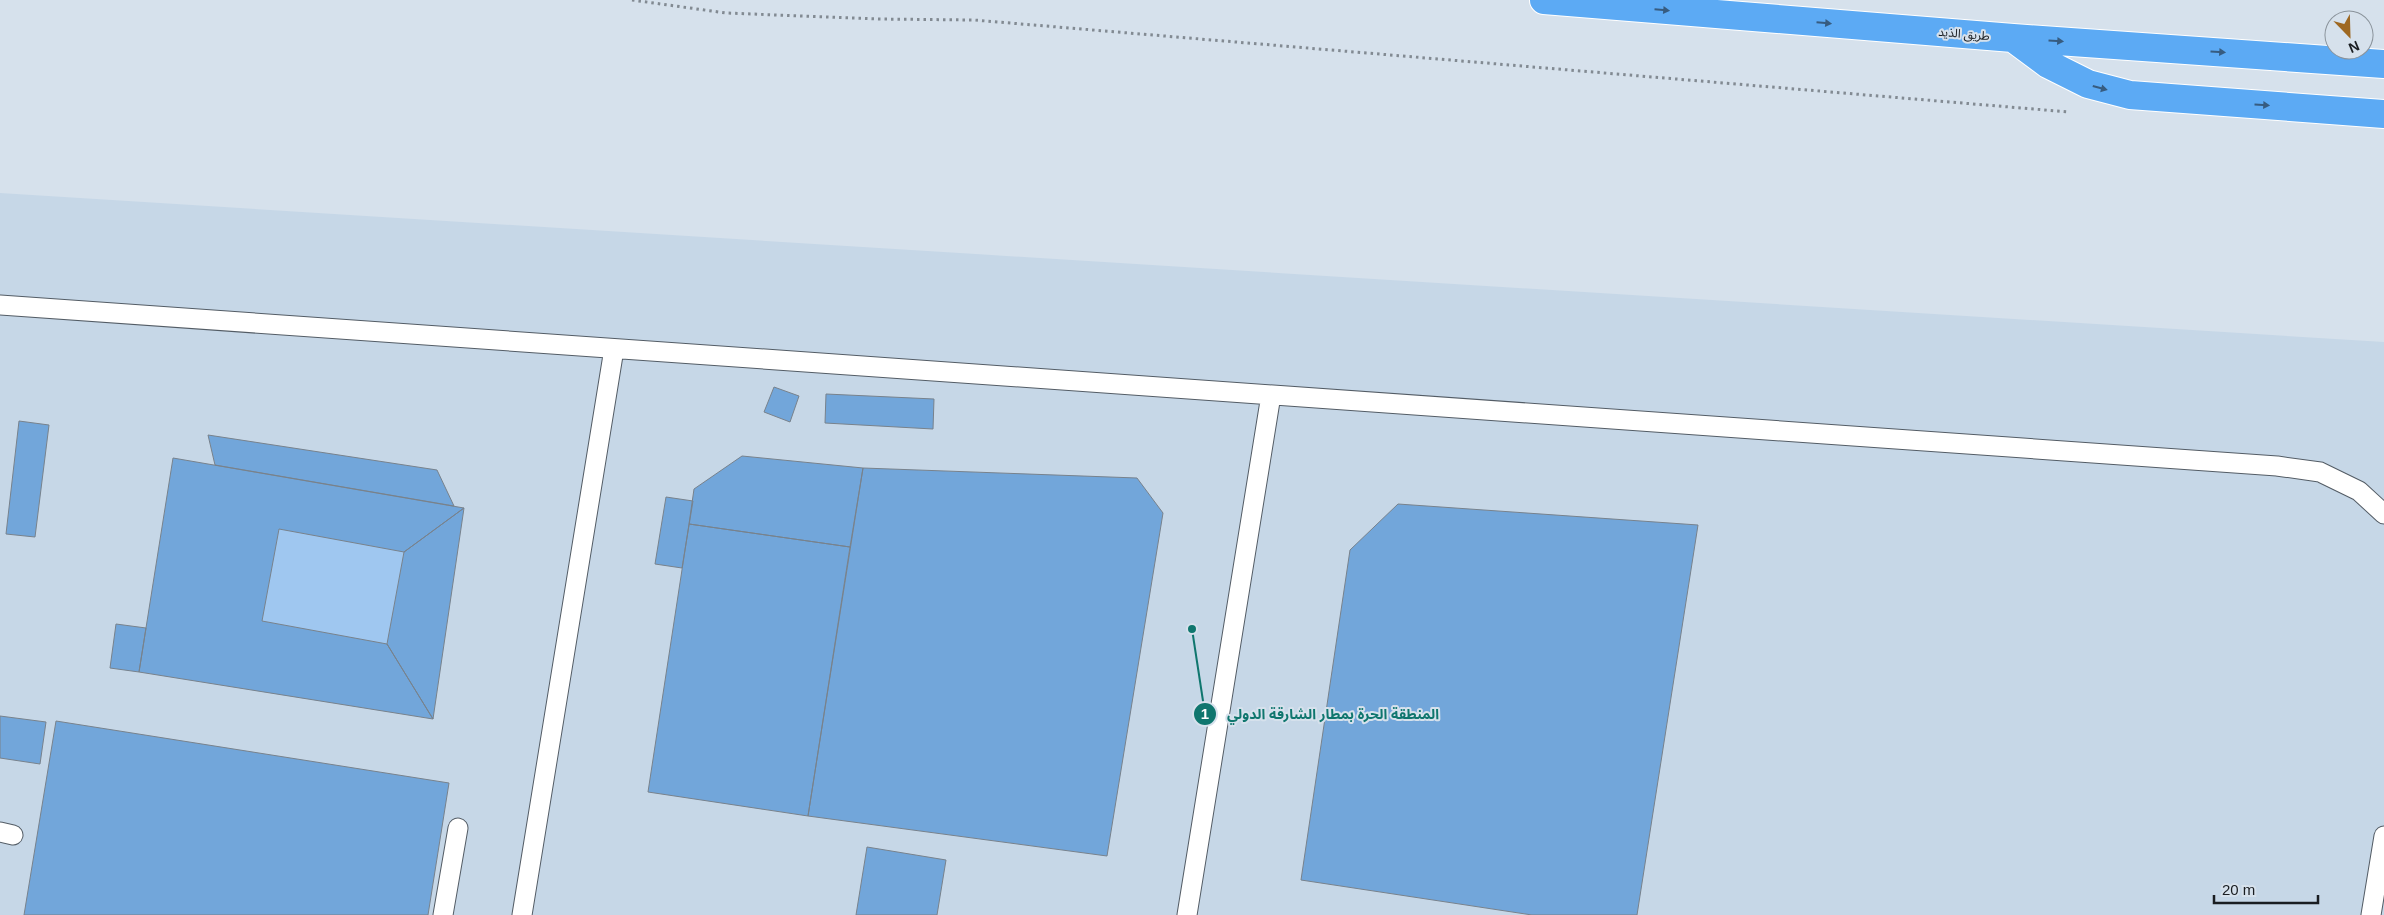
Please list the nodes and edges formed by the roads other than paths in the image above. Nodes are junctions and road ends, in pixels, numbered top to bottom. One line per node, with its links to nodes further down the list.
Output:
1 (1544, 0): 2 (highway, طريق الذيد, one-way to 2)
2 (2013, 38): 3 (highway, طريق الذيد, one-way to 3); 4 (highway, one-way to 4)
3 (2384, 64)
4 (2384, 114)
5 (0, 306): 6 (lane)
6 (614, 349): 7 (lane); 12 (lane)
7 (1271, 395): 8 (lane); 13 (lane)
8 (2384, 514)
9 (458, 828): 11 (lane)
10 (2384, 836): 14 (lane)
11 (443, 915)
12 (522, 915)
13 (1187, 915)
14 (2371, 915)

